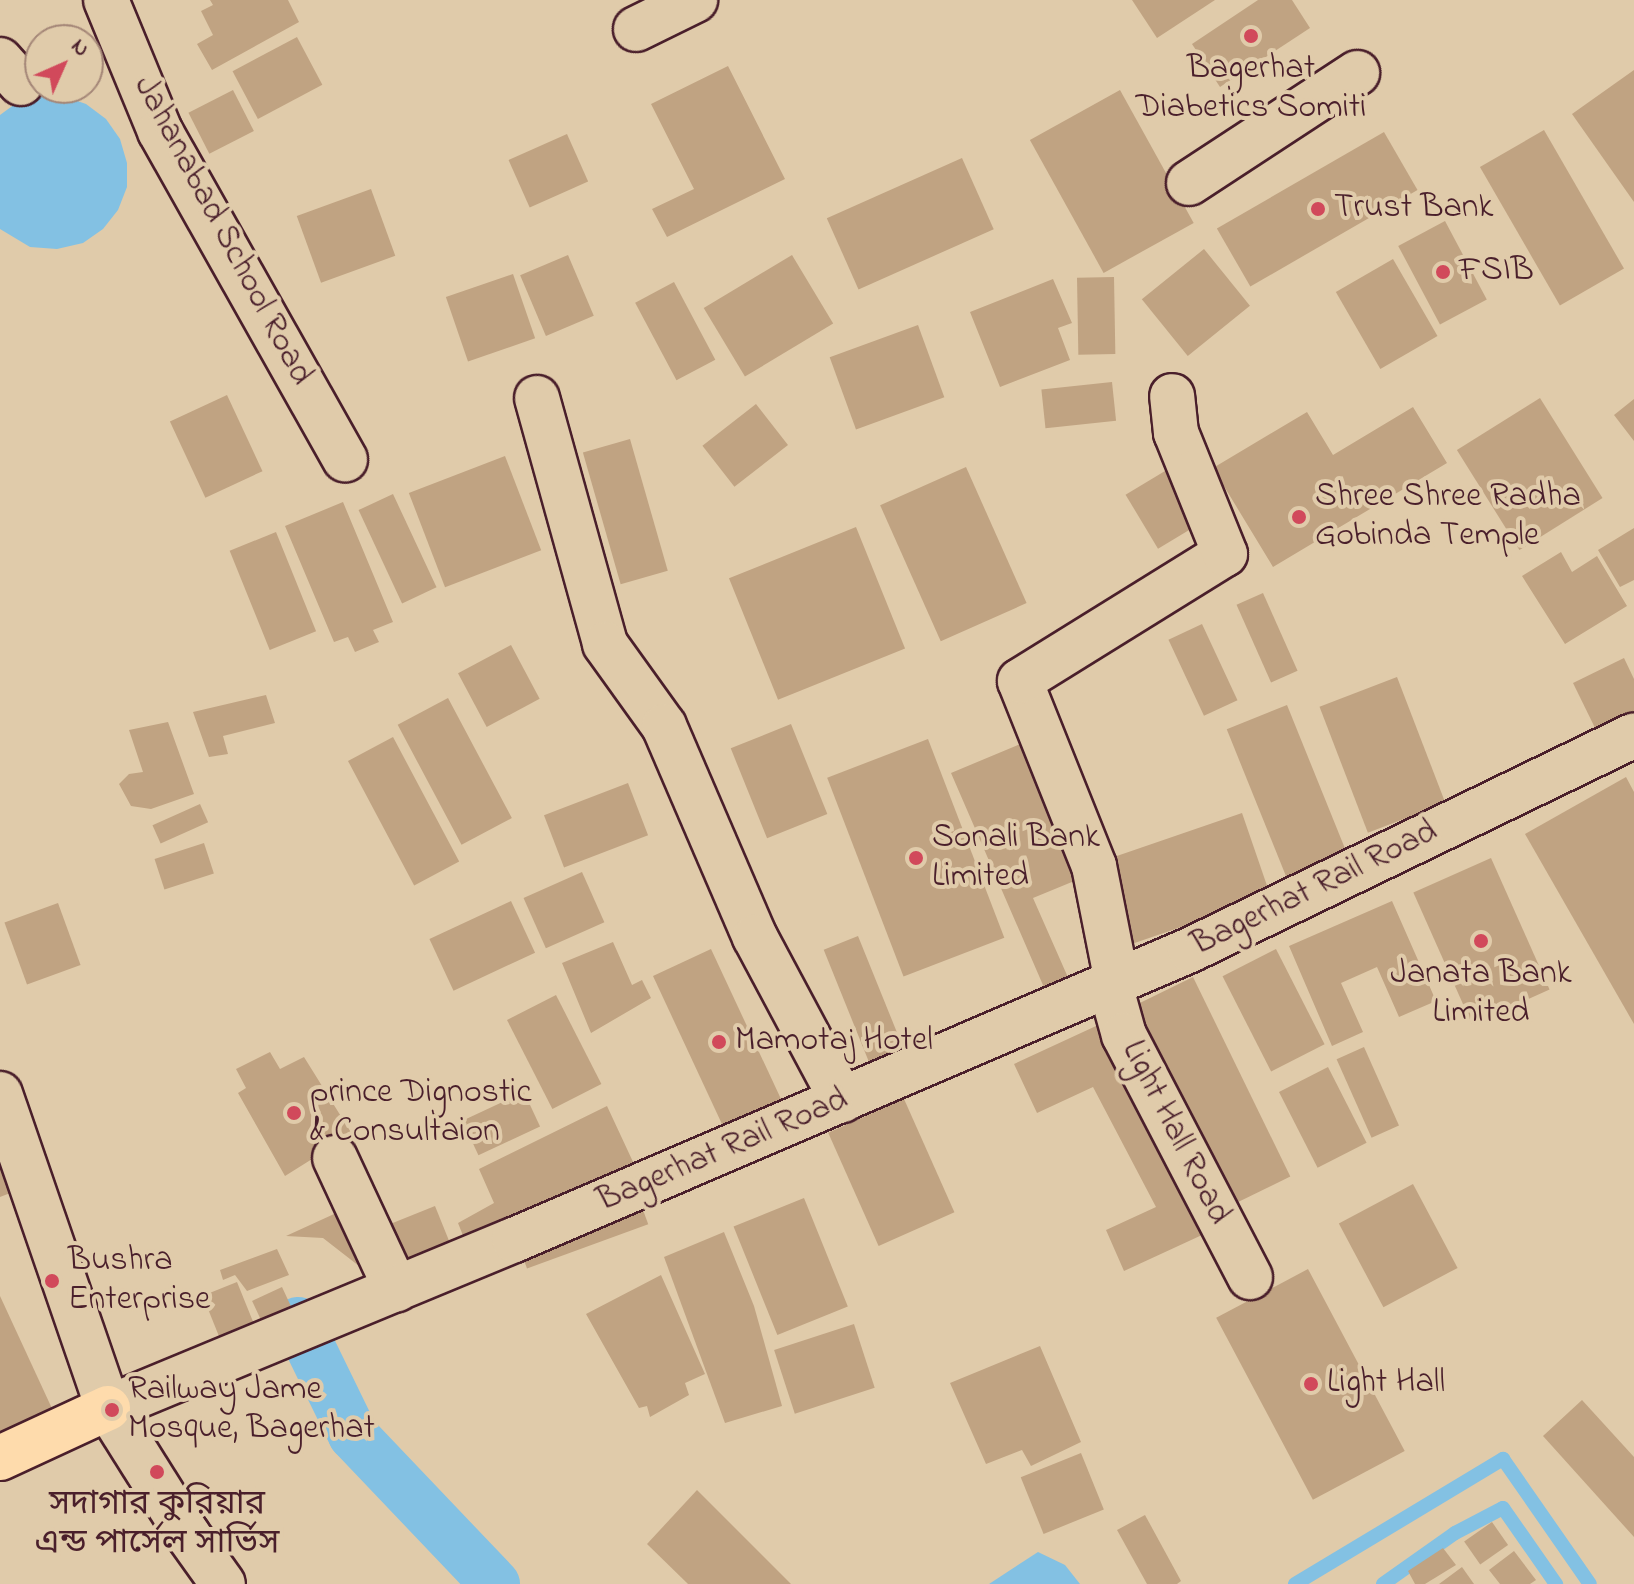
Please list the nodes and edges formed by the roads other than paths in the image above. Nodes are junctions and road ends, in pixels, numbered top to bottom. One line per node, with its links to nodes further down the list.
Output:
1 (106, 0): 8 (street, Jahanabad School Road)
2 (695, 0): 3 (street)
3 (636, 29)
4 (1357, 73): 5 (street)
5 (1189, 183)
6 (1172, 396): 10 (street, Light Hall Road)
7 (537, 398): 12 (street)
8 (345, 459)
9 (1634, 735): 10 (street, Bagerhat Rail Road)
10 (1113, 983): 12 (street, Bagerhat Rail Road); 14 (street, Light Hall Road)
11 (0, 1094): 16 (street)
12 (842, 1100): 15 (street, Bagerhat Rail Road)
13 (335, 1158): 15 (street)
14 (1250, 1277)
15 (396, 1289): 16 (street, Bagerhat Rail Road)
16 (108, 1408): 17 (main road); 18 (street)
17 (0, 1458)
18 (223, 1584)

